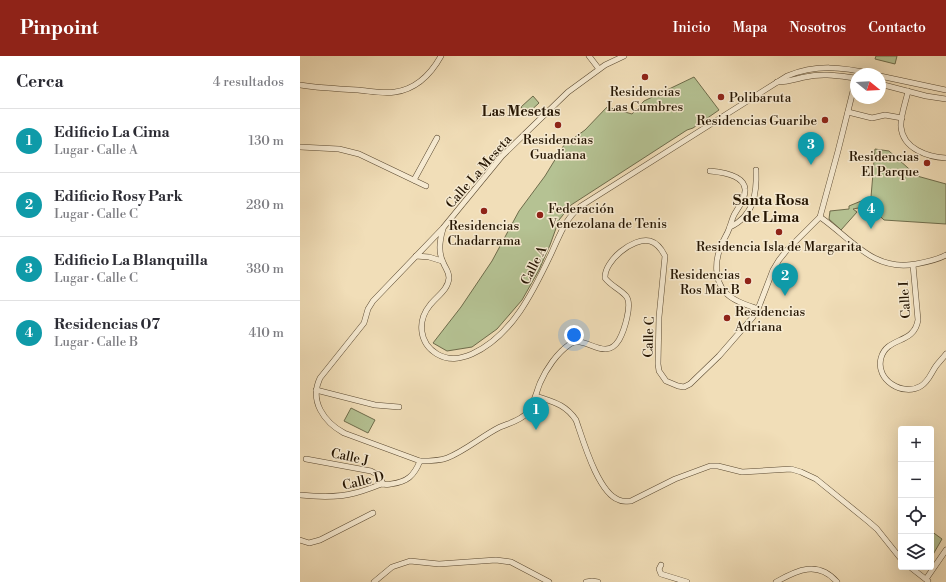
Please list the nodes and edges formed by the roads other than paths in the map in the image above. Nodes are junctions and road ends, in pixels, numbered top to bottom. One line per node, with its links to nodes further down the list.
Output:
1 (441, 56): 9 (street)
2 (589, 56): 4 (street)
3 (624, 56): 4 (street, Calle La Meseta)
4 (599, 69): 26 (street, Calle La Meseta)
5 (850, 70): 8 (street, Calle A)
6 (886, 77): 11 (street)
7 (850, 78): 8 (street, Calle A)
8 (776, 82): 29 (street, Calle A)
9 (300, 85)
10 (886, 86): 12 (street)
11 (946, 90)
12 (908, 91): 13 (street); 16 (street)
13 (946, 99)
14 (850, 104): 15 (street)
15 (848, 112): 16 (street); 24 (street)
16 (902, 118): 19 (street)
17 (437, 138): 22 (street)
18 (300, 147): 22 (street)
19 (946, 158)
20 (710, 170): 25 (street)
21 (756, 170): 25 (street)
22 (414, 180): 23 (street)
23 (426, 186)
24 (820, 217): 30 (street); 31 (street, Calle C)
25 (730, 227): 31 (street)
26 (443, 228): 28 (street); 29 (street, Calle A)
27 (946, 255): 30 (street)
28 (416, 256): 29 (street); 33 (street)
29 (442, 261)
30 (913, 265): 32 (street, Calle I)
31 (758, 309): 34 (street, Calle C)
32 (946, 354)
33 (316, 390): 35 (street); 37 (street)
34 (536, 396): 37 (street); 43 (street)
35 (399, 407)
36 (306, 459): 38 (street, Calle J)
37 (420, 461): 38 (street, Calle D)
38 (383, 484): 39 (street, Calle D)
39 (300, 495)
40 (373, 513): 41 (street)
41 (300, 540)
42 (946, 550): 46 (street)
43 (898, 555)
44 (661, 565): 51 (street)
45 (914, 570): 46 (street)
46 (927, 581)
47 (374, 582): 48 (street)
48 (549, 582)
49 (586, 582): 50 (street)
50 (598, 582)
51 (687, 582)
52 (776, 582): 53 (street)
53 (837, 582)

